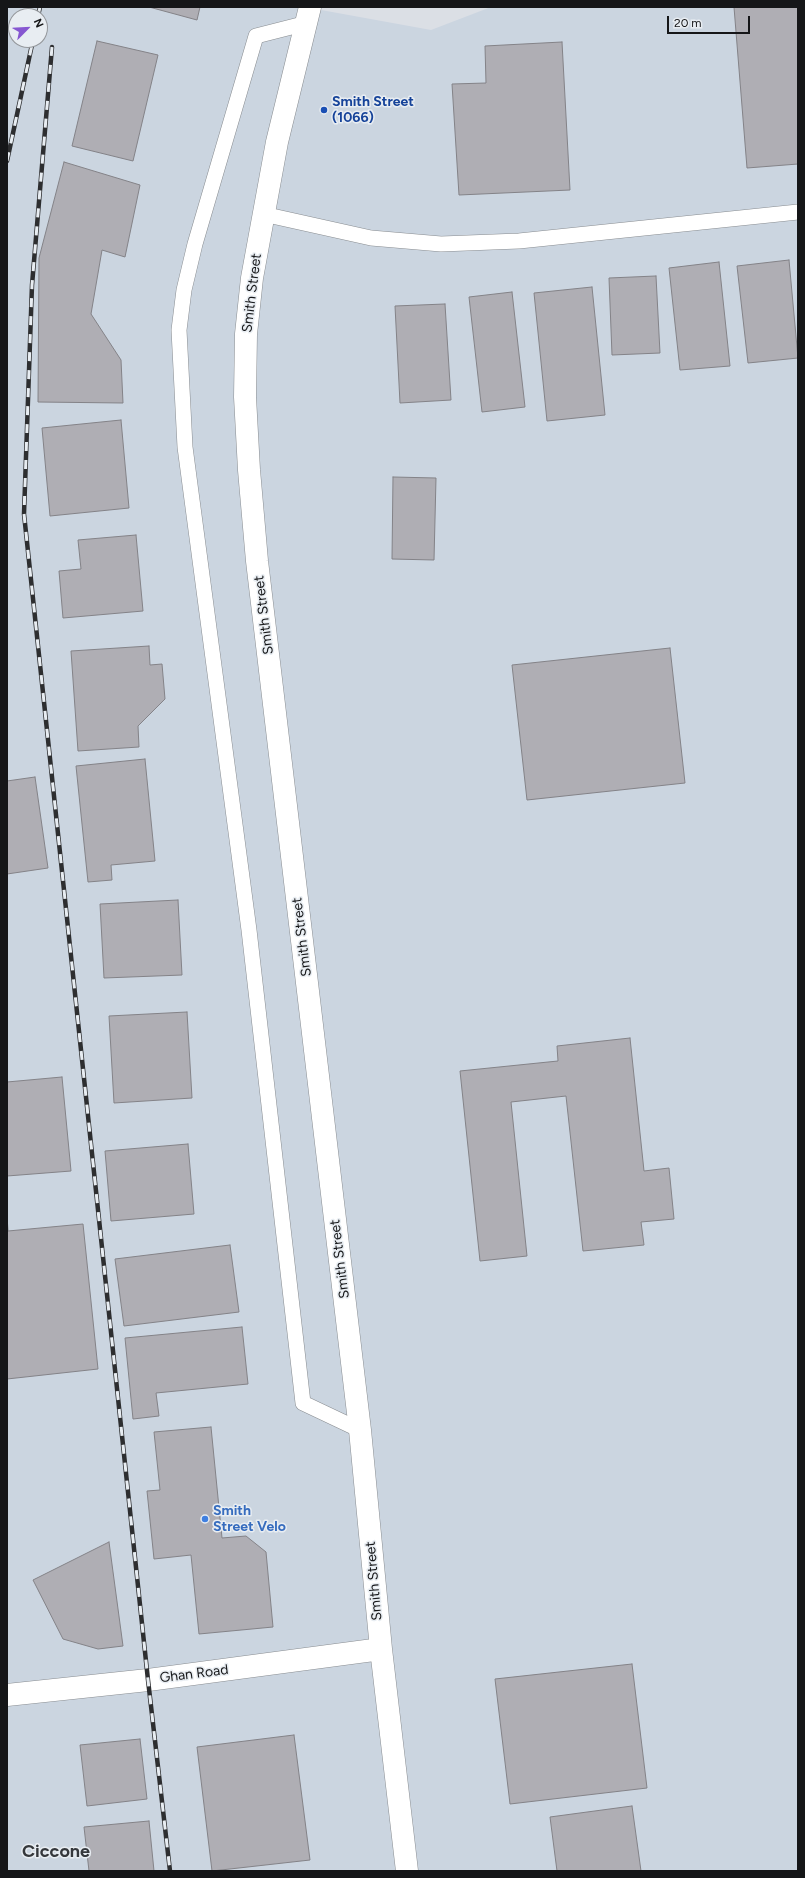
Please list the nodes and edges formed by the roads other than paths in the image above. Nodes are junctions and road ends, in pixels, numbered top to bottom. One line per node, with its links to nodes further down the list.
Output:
1 (308, 15): 3 (street, Smith Street); 4 (lane)
2 (798, 212): 3 (lane)
3 (263, 214): 4 (street, Smith Street)
4 (360, 1430): 5 (street, Smith Street)
5 (381, 1649): 6 (street, Ghan Road); 7 (street, Smith Street)
6 (7, 1695)
7 (407, 1871)

